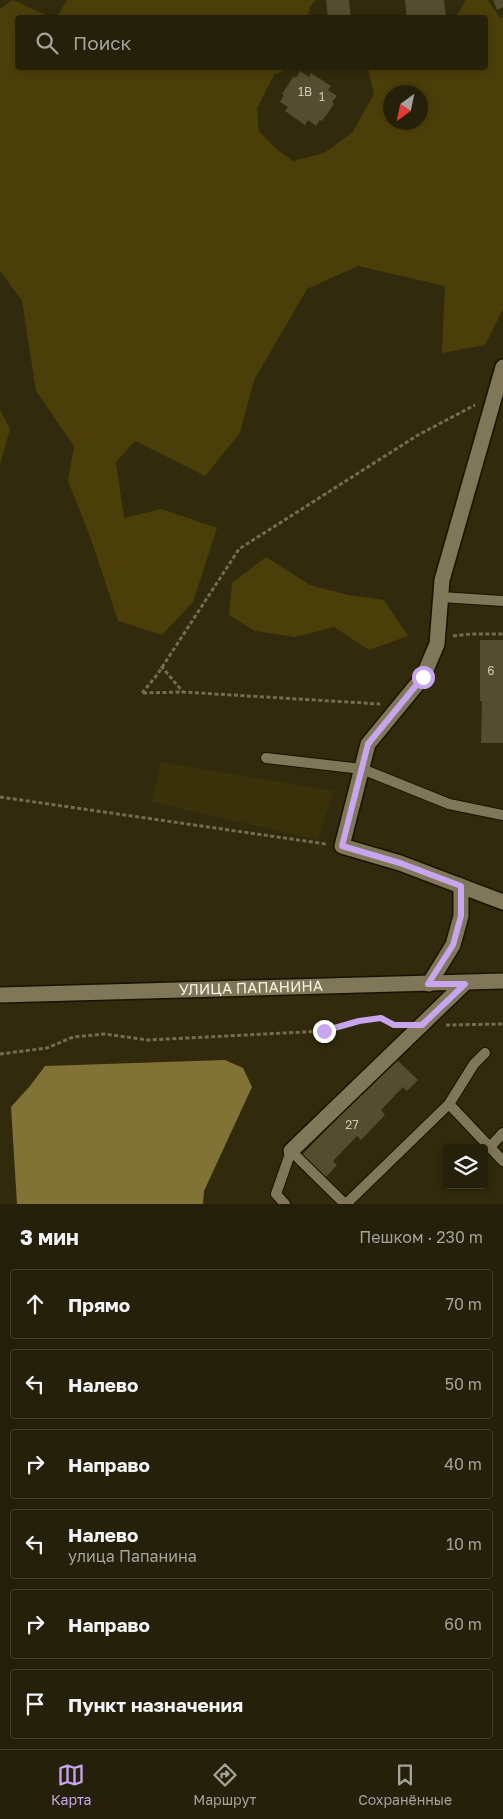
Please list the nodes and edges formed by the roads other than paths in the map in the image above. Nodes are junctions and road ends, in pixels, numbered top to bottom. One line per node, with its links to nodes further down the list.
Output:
1 (503, 367): 2 (street)
2 (441, 597): 3 (lane); 5 (street)
3 (503, 601)
4 (266, 758): 5 (lane)
5 (362, 769): 6 (lane); 7 (street)
6 (503, 815)
7 (461, 886): 8 (street); 10 (street)
8 (503, 902)
9 (503, 982): 11 (street, УЛИЦА ПАПАНИНА)
10 (428, 984): 11 (street, УЛИЦА ПАПАНИНА); 12 (street, УЛИЦА ПАПАНИНА)
11 (465, 984): 17 (street)
12 (0, 995)
13 (485, 1053): 14 (lane)
14 (449, 1104): 16 (lane); 20 (lane)
15 (503, 1133): 16 (lane)
16 (490, 1147): 18 (lane)
17 (292, 1151): 19 (lane); 20 (lane)
18 (503, 1161)
19 (285, 1204)
20 (346, 1204)

